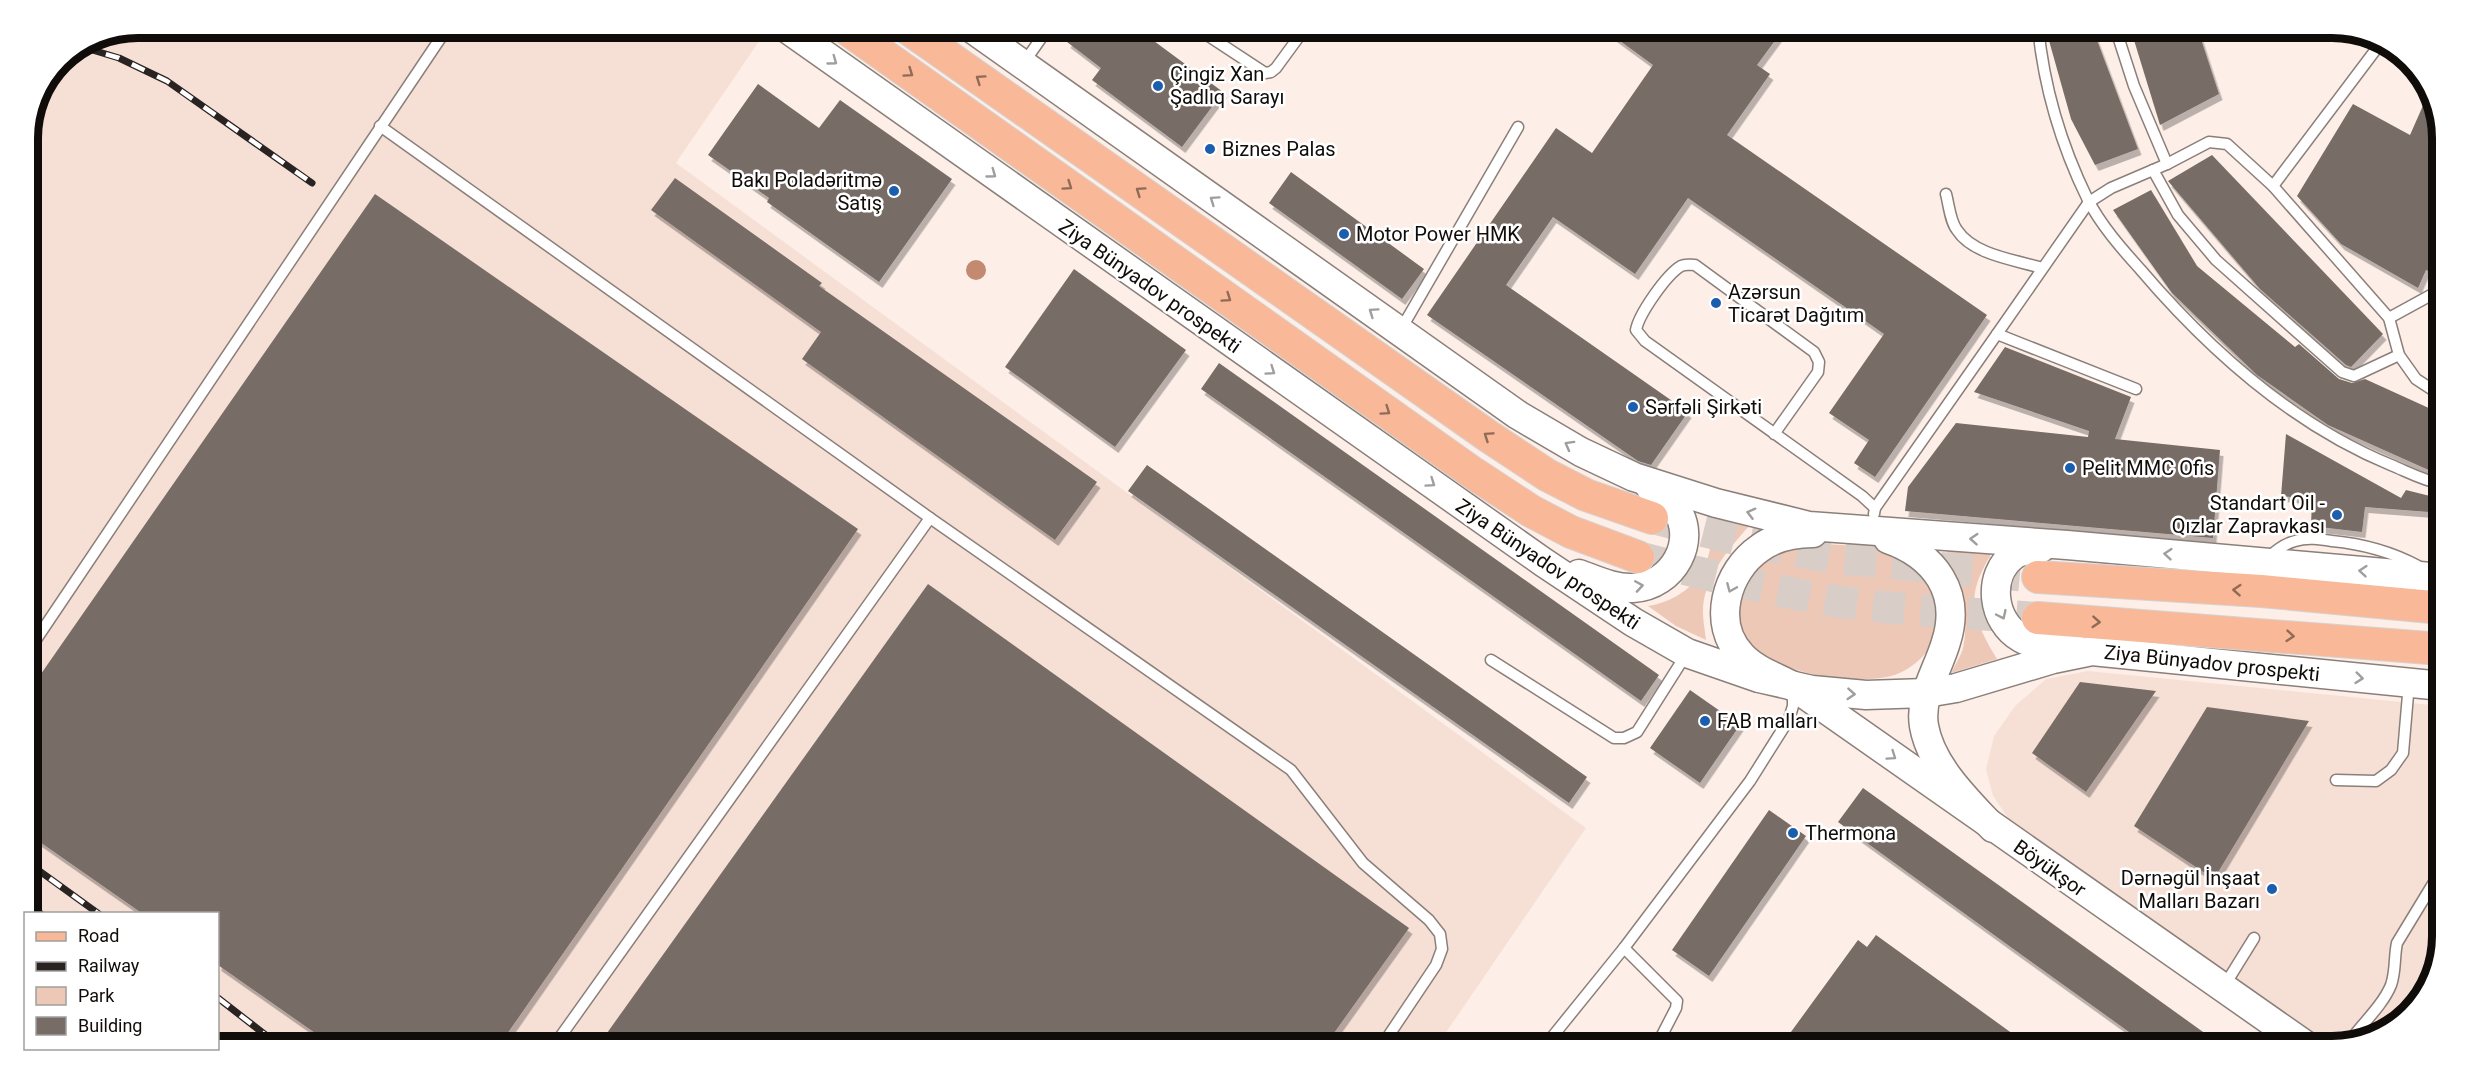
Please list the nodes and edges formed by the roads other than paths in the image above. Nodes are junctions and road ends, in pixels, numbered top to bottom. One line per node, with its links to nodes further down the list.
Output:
1 (440, 38): 13 (lane)
2 (802, 38): 36 (main road, Ziya Bünyadov prospekti, one-way to 36)
3 (860, 38): 35 (main road, Ziya Bünyadov prospekti, one-way to 35)
4 (922, 38): 32 (main road, one-way to 4)
5 (985, 38): 12 (main road)
6 (1041, 38): 12 (lane)
7 (1212, 38): 8 (lane)
8 (1297, 38)
9 (2038, 38): 19 (lane)
10 (2119, 38): 15 (lane)
11 (2378, 49): 17 (lane)
12 (1022, 64): 23 (main road, one-way to 12)
13 (380, 126): 31 (lane); 41 (lane)
14 (1518, 127): 23 (lane)
15 (2167, 164): 16 (lane); 17 (lane)
16 (2153, 170): 19 (lane); 25 (lane)
17 (2273, 186): 22 (lane)
18 (1946, 194): 20 (lane)
19 (2089, 202): 20 (lane); 30 (lane)
20 (2042, 268): 24 (lane)
21 (2431, 295): 22 (lane)
22 (2389, 318): 25 (lane)
23 (1400, 331): 29 (main road, one-way to 23)
24 (1996, 334): 26 (lane); 33 (lane)
25 (2399, 355): 27 (lane)
26 (2136, 388)
27 (2431, 389)
28 (1774, 434): 28 (lane); 33 (lane)
29 (1634, 477): 33 (main road, one-way to 29); 36 (main road, one-way to 29)
30 (2431, 481)
31 (930, 518): 57 (lane); 58 (lane)
32 (1652, 518)
33 (1873, 520): 34 (main road, one-way to 33); 48 (main road, one-way to 48); 49 (main road)
34 (2067, 545): 38 (main road, one-way to 34); 43 (main road, one-way to 43)
35 (1638, 557)
36 (1543, 562): 44 (main road, Ziya Bünyadov prospekti)
37 (2038, 577): 39 (main road, one-way to 37)
38 (2432, 587)
39 (2432, 588)
40 (2038, 618): 42 (main road, Ziya Bünyadov prospekti, one-way to 42)
41 (38, 637)
42 (2432, 648)
43 (2092, 651): 46 (main road, Ziya Bünyadov prospekti, one-way to 46); 49 (main road, Ziya Bünyadov prospekti)
44 (1688, 653): 45 (lane); 48 (main road, Ziya Bünyadov prospekti)
45 (1491, 660)
46 (2409, 683): 47 (main road, Ziya Bünyadov prospekti); 50 (lane)
47 (2432, 685)
48 (1793, 686): 49 (main road, Ziya Bünyadov prospekti, one-way to 49); 51 (main road, Böyükşor, one-way to 51); 54 (lane)
49 (1926, 693): 51 (main road)
50 (2336, 780)
51 (1993, 828): 55 (main road, Böyükşor)
52 (2432, 886): 56 (lane)
53 (2254, 938): 55 (lane)
54 (1624, 948): 59 (lane); 60 (lane)
55 (2223, 988): 61 (main road, Böyükşor)
56 (2356, 1033)
57 (561, 1036)
58 (1388, 1036)
59 (1553, 1036)
60 (1661, 1036)
61 (2292, 1036)

